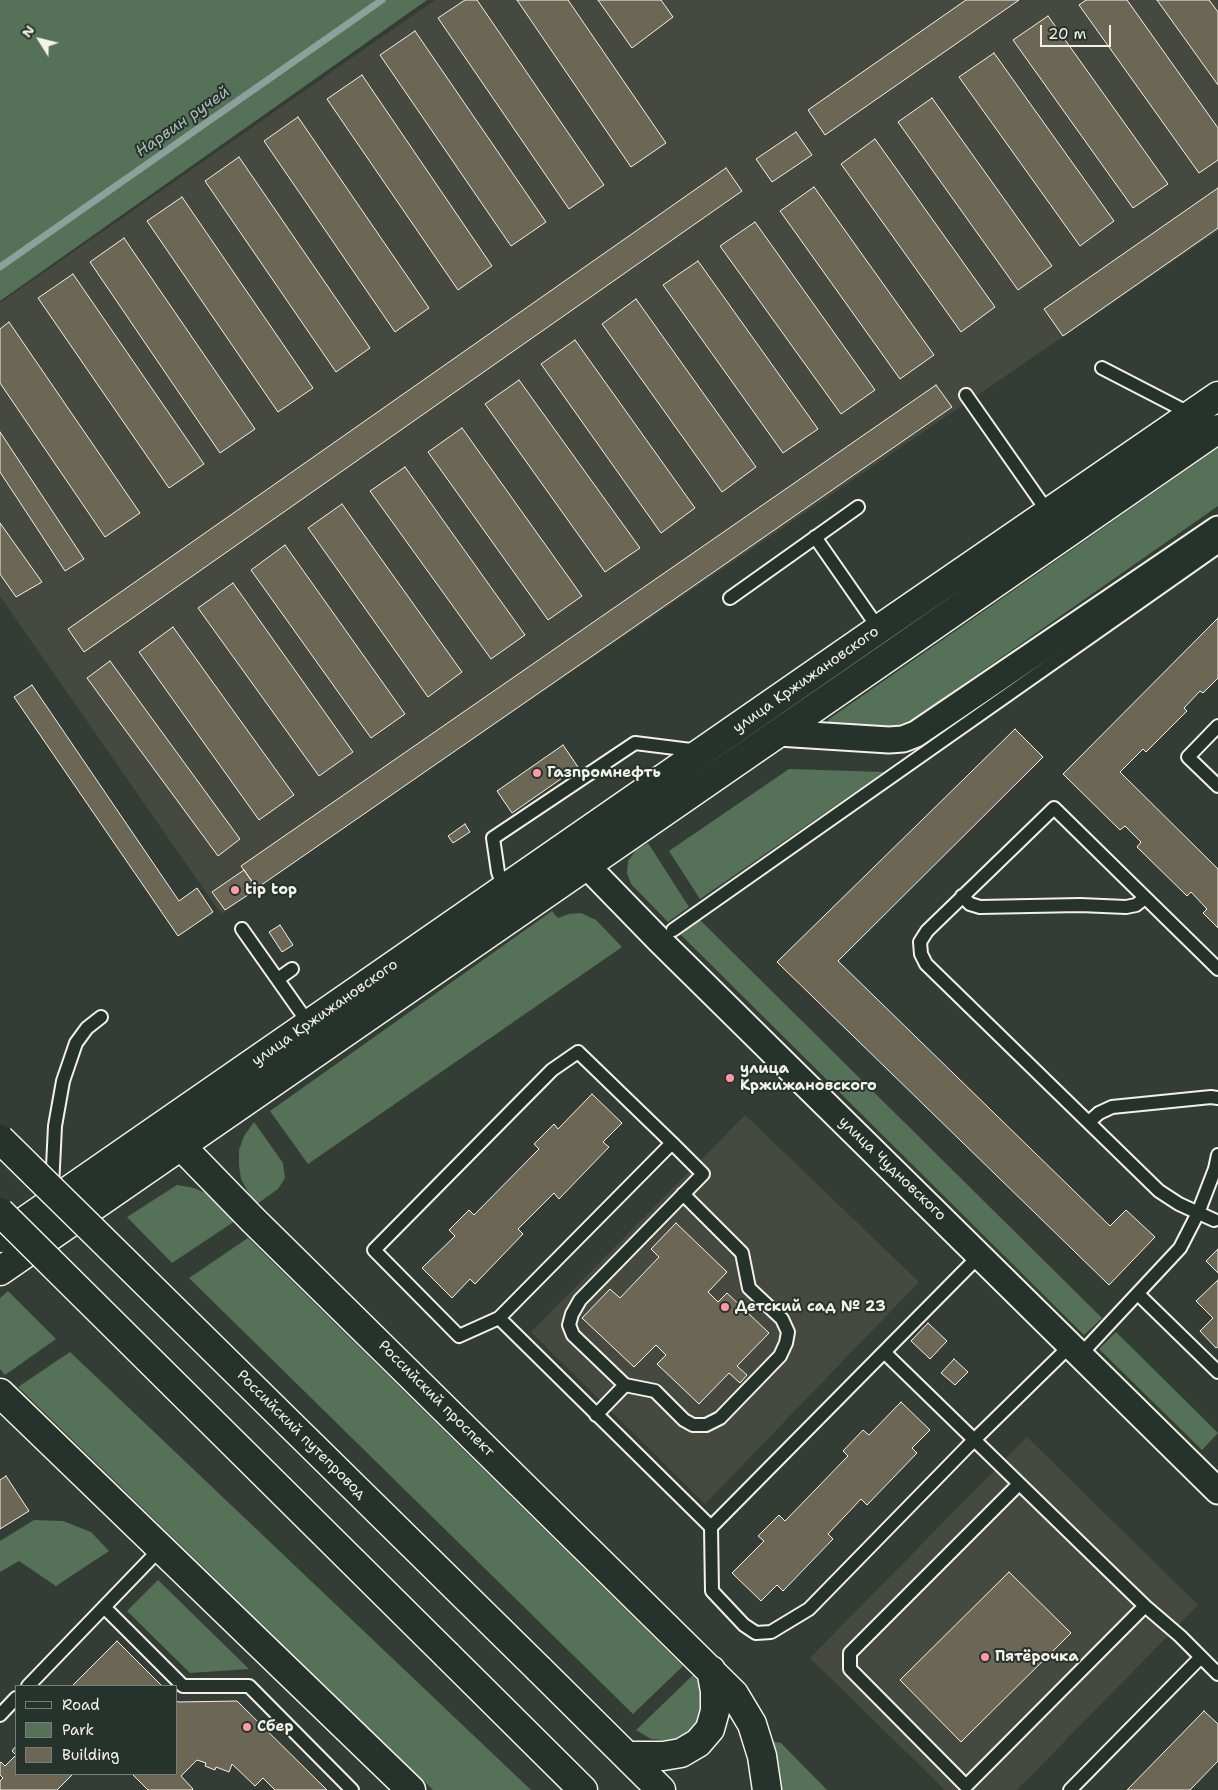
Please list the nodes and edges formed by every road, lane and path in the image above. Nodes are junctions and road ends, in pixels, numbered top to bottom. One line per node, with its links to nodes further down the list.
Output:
1 (1102, 368): 4 (lane)
2 (966, 395): 7 (lane)
3 (1218, 396): 4 (street, улица Кржижановского)
4 (1191, 414): 7 (street, улица Кржижановского)
5 (1218, 429): 9 (street, улица Кржижановского)
6 (858, 507): 10 (lane)
7 (1048, 512): 9 (lane); 13 (street, улица Кржижановского)
8 (1218, 529): 16 (street)
9 (1064, 536): 14 (street, улица Кржижановского)
10 (815, 537): 12 (lane); 13 (lane)
11 (1218, 547): 26 (lane)
12 (730, 598)
13 (879, 629): 14 (street); 17 (street, улица Кржижановского)
14 (896, 652): 16 (street, улица Кржижановского)
15 (1218, 726): 18 (lane)
16 (778, 733): 20 (street, улица Кржижановского)
17 (704, 751): 19 (street, улица Кржижановского); 21 (lane)
18 (1218, 786)
19 (570, 843): 20 (street, улица Чудновского); 21 (street, улица Кржижановского)
20 (586, 865): 24 (street, улица Кржижановского); 46 (street, улица Чудновского)
21 (504, 889): 24 (lane); 31 (street, улица Кржижановского)
22 (962, 896): 23 (lane); 23 (lane); 34 (lane)
23 (1145, 898): 28 (lane)
24 (518, 912): 32 (street, улица Кржижановского)
25 (242, 928): 29 (lane)
26 (674, 930)
27 (292, 969): 29 (lane)
28 (1218, 969)
29 (278, 979): 31 (lane)
30 (101, 1017): 41 (lane)
31 (309, 1024): 32 (street); 35 (street, улица Кржижановского)
32 (325, 1047): 38 (street, улица Кржижановского)
33 (1218, 1098): 34 (lane)
34 (1089, 1122): 43 (lane)
35 (166, 1124): 38 (street, Российский проспект); 41 (street, улица Кржижановского)
36 (0, 1139): 69 (street, Российский путепровод, bridge)
37 (672, 1143): 40 (lane); 49 (lane); 49 (lane)
38 (181, 1146): 47 (street, улица Кржижановского); 64 (street, Российский проспект)
39 (1218, 1155): 43 (lane)
40 (683, 1194): 53 (lane); 53 (lane)
41 (52, 1202): 45 (street, улица Кржижановского)
42 (0, 1212): 73 (street, bridge)
43 (1198, 1213): 44 (lane); 48 (lane)
44 (1214, 1220)
45 (0, 1238)
46 (980, 1255): 50 (street, улица Чудновского); 51 (lane)
47 (0, 1271)
48 (1138, 1294): 50 (lane); 52 (lane)
49 (499, 1318): 55 (lane)
50 (1076, 1350): 56 (lane); 58 (street, улица Чудновского)
51 (884, 1352): 56 (lane); 59 (lane)
52 (1218, 1372)
53 (625, 1385): 55 (lane)
54 (0, 1393): 60 (street)
55 (596, 1415): 59 (lane)
56 (974, 1440): 57 (lane); 59 (lane)
57 (1019, 1484): 61 (lane); 70 (lane)
58 (1218, 1491)
59 (711, 1527)
60 (161, 1548): 62 (lane); 72 (street)
61 (1145, 1606): 63 (lane); 70 (lane)
62 (104, 1607): 66 (lane); 71 (lane)
63 (1201, 1656): 65 (lane); 76 (lane)
64 (711, 1670): 69 (street); 75 (street, Российский проспект)
65 (1218, 1674)
66 (29, 1685)
67 (15, 1699): 68 (lane)
68 (0, 1715)
69 (628, 1756): 74 (street)
70 (968, 1788)
71 (352, 1790)
72 (411, 1790)
73 (583, 1790)
74 (661, 1790)
75 (767, 1790)
76 (1070, 1790)

